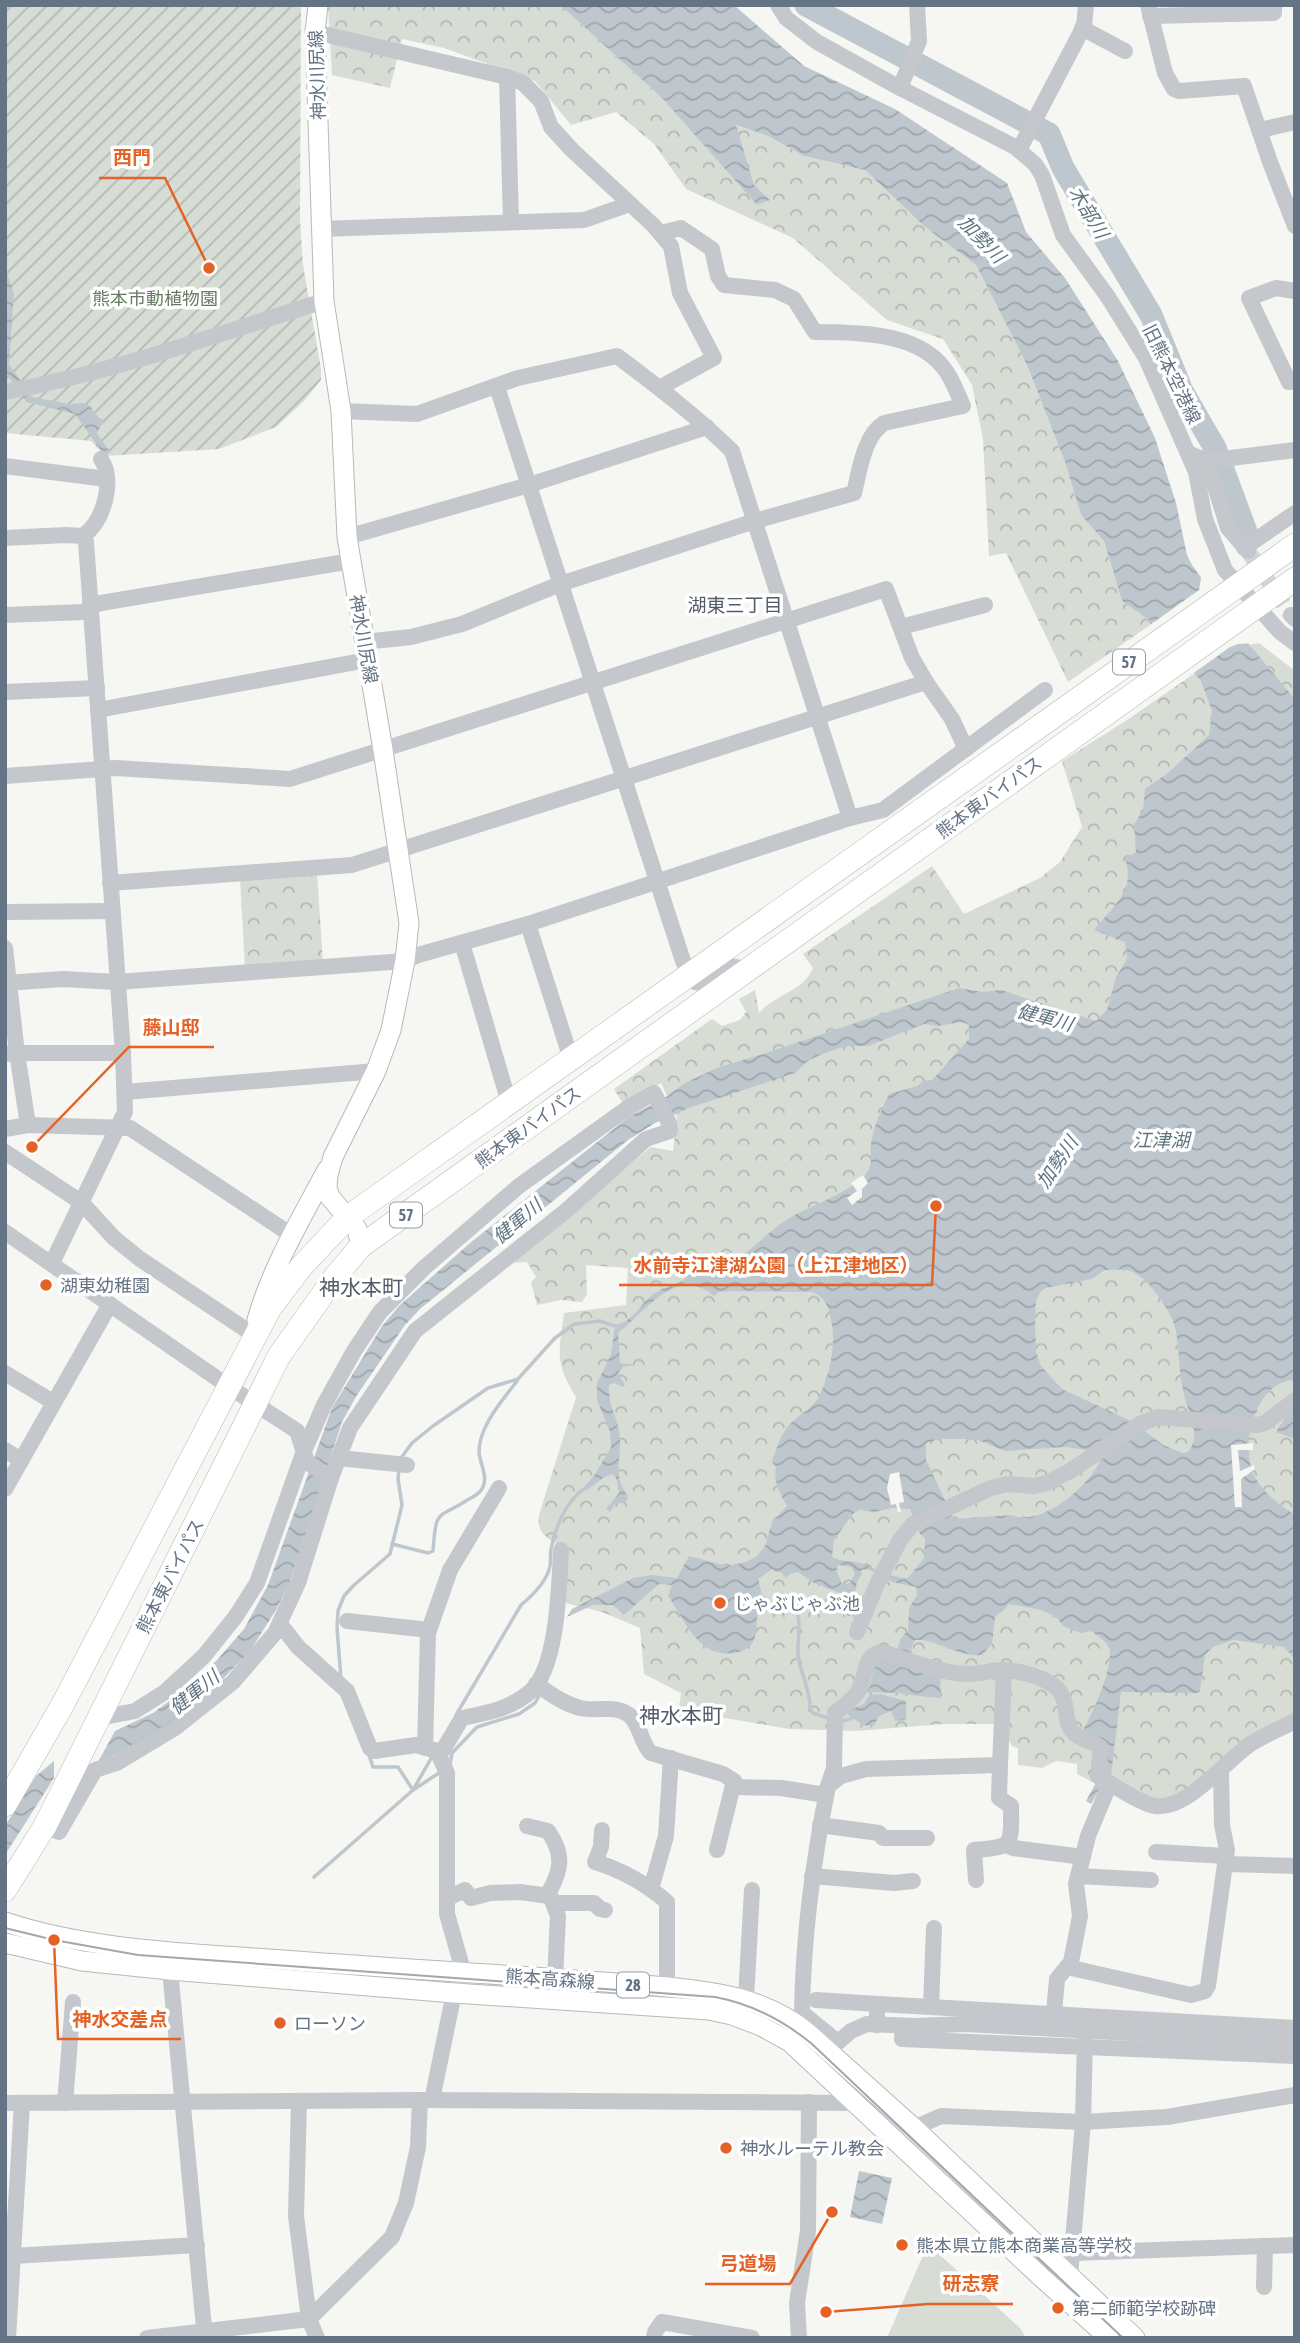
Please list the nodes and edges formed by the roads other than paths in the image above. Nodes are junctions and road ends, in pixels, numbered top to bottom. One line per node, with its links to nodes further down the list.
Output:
1 (318, 5): 8 (main road, 神水川尻線)
2 (778, 5): 11 (street, 旧熊本空港線)
3 (916, 5): 11 (street)
4 (1086, 5): 7 (street)
5 (1274, 5): 6 (street)
6 (1149, 10): 13 (street)
7 (1082, 28): 9 (street); 14 (street)
8 (315, 32): 10 (street); 18 (main road, 神水川尻線)
9 (1125, 51)
10 (507, 77): 15 (street); 16 (street)
11 (900, 88): 14 (street, 旧熊本空港線)
12 (1295, 122): 13 (street)
13 (1260, 130): 17 (street)
14 (1019, 150): 29 (street, 旧熊本空港線)
15 (630, 204): 16 (street); 19 (street)
16 (511, 222): 18 (street)
17 (1295, 226)
18 (321, 229): 21 (main road, 神水川尻線)
19 (660, 233): 24 (street); 36 (street)
20 (1295, 291): 22 (street)
21 (324, 300): 25 (street); 26 (main road, 神水川尻線)
22 (1295, 381)
23 (497, 387): 24 (street); 26 (street); 34 (street)
24 (659, 388): 27 (street)
25 (5, 392)
26 (341, 411): 38 (main road, 神水川尻線)
27 (707, 427): 34 (street); 36 (street)
28 (1295, 450): 31 (street)
29 (1190, 454): 31 (street); 44 (street, 旧熊本空港線)
30 (101, 459): 33 (street)
31 (1207, 461): 35 (street)
32 (5, 466): 33 (street)
33 (106, 479): 37 (street)
34 (528, 485): 38 (street); 43 (street)
35 (1295, 513)
36 (755, 521): 43 (street); 49 (street)
37 (83, 536): 39 (street); 46 (street)
38 (347, 537): 41 (main road, 神水川尻線)
39 (5, 538)
40 (1295, 545): 44 (highway, 熊本東バイパス / 57)
41 (351, 561): 46 (street); 52 (main road, 神水川尻線)
42 (1295, 579): 47 (highway, 熊本東バイパス / 57)
43 (560, 584): 52 (street); 54 (street)
44 (1232, 589): 47 (street, 旧熊本空港線); 66 (highway, 熊本東バイパス / 57)
45 (985, 605): 50 (street)
46 (91, 606): 48 (street); 55 (street)
47 (1250, 611): 51 (street, 旧熊本空港線); 76 (highway, 熊本東バイパス / 57)
48 (5, 615)
49 (786, 621): 50 (street); 54 (street); 59 (street)
50 (901, 628): 53 (street)
51 (1295, 643)
52 (366, 651): 58 (street); 61 (main road, 神水川尻線)
53 (926, 682): 59 (street); 60 (street)
54 (591, 683): 61 (street); 64 (street)
55 (97, 688): 57 (street); 58 (street)
56 (1045, 690): 60 (street)
57 (5, 692)
58 (98, 710): 62 (street)
59 (817, 718): 64 (street); 65 (street)
60 (966, 749): 66 (street)
61 (383, 750): 62 (street); 67 (main road, 神水川尻線)
62 (102, 770): 63 (street); 69 (street)
63 (5, 776)
64 (624, 779): 67 (street); 68 (street)
65 (850, 818): 66 (street); 68 (street)
66 (890, 819): 77 (highway, 熊本東バイパス / 57)
67 (400, 851): 69 (street); 75 (main road, 神水川尻線)
68 (657, 881): 72 (street); 77 (street)
69 (110, 883): 70 (street)
70 (112, 911): 71 (street); 78 (street)
71 (5, 912)
72 (528, 925): 73 (street); 82 (street)
73 (462, 943): 75 (street); 85 (street)
74 (5, 948): 79 (street)
75 (405, 961): 78 (street); 83 (main road, 神水川尻線)
76 (747, 969): 77 (street); 95 (highway, 熊本東バイパス / 57)
77 (689, 975): 82 (highway, 熊本東バイパス / 57)
78 (117, 982): 79 (street); 81 (street)
79 (7, 983): 80 (street)
80 (11, 1053): 81 (street); 86 (street)
81 (123, 1053): 84 (street)
82 (571, 1059): 85 (highway, 熊本東バイパス / 57)
83 (376, 1071): 84 (street); 90 (main road, 神水川尻線)
84 (125, 1092): 87 (street)
85 (509, 1103): 92 (highway, 熊本東バイパス / 57)
86 (29, 1125): 87 (street); 88 (street)
87 (120, 1126): 91 (street); 94 (street)
88 (5, 1129)
89 (5, 1153): 91 (street)
90 (334, 1157): 92 (main road, 神水川尻線); 94 (main road)
91 (81, 1202): 96 (street); 98 (street)
92 (348, 1217): 95 (main road, 神水川尻線); 98 (highway, 熊本東バイパス / 57)
93 (5, 1232): 96 (street)
94 (293, 1236): 98 (main road)
95 (361, 1246): 103 (highway, 熊本東バイパス / 57)
96 (52, 1263): 97 (street)
97 (110, 1304): 100 (street); 102 (street)
98 (252, 1338): 100 (highway, 熊本東バイパス / 57)
99 (5, 1373): 102 (street)
100 (228, 1386): 103 (street); 128 (highway, 熊本東バイパス / 57)
101 (1295, 1400): 116 (street)
102 (53, 1402): 107 (street)
103 (256, 1403): 105 (street); 119 (highway, 熊本東バイパス / 57)
104 (5, 1450): 107 (street)
105 (305, 1457): 106 (street); 109 (street); 119 (street)
106 (339, 1458): 108 (street); 109 (street)
107 (22, 1460): 111 (street)
108 (407, 1465)
109 (331, 1478): 114 (street)
110 (499, 1488): 115 (street)
111 (5, 1489)
112 (561, 1550): 118 (street)
113 (347, 1621): 115 (street)
114 (280, 1625): 121 (street); 130 (street)
115 (429, 1630): 121 (street)
116 (857, 1632)
117 (1004, 1670): 123 (street); 125 (street); 127 (street)
118 (536, 1684): 121 (street); 122 (street)
119 (99, 1718): 130 (highway, 熊本東バイパス / 57)
120 (1295, 1721): 124 (street)
121 (431, 1749): 148 (street)
122 (671, 1758): 126 (street); 145 (street)
123 (1000, 1765): 127 (street); 134 (street)
124 (1221, 1772): 125 (street); 138 (street)
125 (1105, 1780): 137 (street)
126 (735, 1787): 127 (street); 135 (street)
127 (827, 1790): 129 (street)
128 (5, 1805)
129 (820, 1825): 133 (street); 140 (street)
130 (45, 1826): 146 (highway, 熊本東バイパス / 57)
131 (527, 1826): 149 (street)
132 (602, 1830): 145 (street)
133 (927, 1838)
134 (1006, 1845): 137 (street); 142 (street)
135 (717, 1850)
136 (1156, 1852): 138 (street)
137 (1083, 1857): 141 (street)
138 (1225, 1860): 139 (street); 154 (street)
139 (1295, 1866)
140 (812, 1876): 144 (street); 171 (street)
141 (1078, 1876): 143 (street); 154 (street)
142 (975, 1880)
143 (1151, 1880)
144 (913, 1881)
145 (652, 1889): 158 (street)
146 (5, 1890)
147 (752, 1890): 160 (street)
148 (448, 1898): 149 (street); 156 (street)
149 (551, 1899): 150 (street); 157 (street)
150 (605, 1910)
151 (5, 1922): 156 (main road, 熊本高森線 / 28)
152 (934, 1928): 164 (street)
153 (5, 1943): 155 (main road, 熊本高森線 / 28)
154 (1067, 1967): 165 (street)
155 (170, 1970): 159 (main road, 熊本高森線 / 28); 176 (street)
156 (464, 1974): 157 (main road, 熊本高森線 / 28); 159 (street)
157 (555, 1980): 158 (main road, 熊本高森線 / 28)
158 (667, 1987): 160 (main road, 熊本高森線 / 28)
159 (454, 1993): 171 (main road, 熊本高森線 / 28); 174 (street)
160 (746, 1999): 171 (main road, 熊本高森線 / 28)
161 (816, 2000): 163 (street)
162 (73, 2002): 180 (street)
163 (878, 2004): 164 (street); 166 (street)
164 (931, 2007): 165 (street)
165 (1053, 2022): 167 (street); 168 (street); 169 (street)
166 (876, 2025): 167 (street); 171 (street)
167 (903, 2026): 169 (street)
168 (1295, 2028)
169 (1085, 2038): 170 (street); 172 (street); 182 (street)
170 (1295, 2042)
171 (827, 2053): 181 (main road, 熊本高森線 / 28); 183 (main road, 熊本高森線 / 28)
172 (1295, 2056)
173 (1295, 2095): 182 (street)
174 (426, 2100): 175 (street); 177 (street); 191 (street)
175 (299, 2101): 176 (street); 191 (street)
176 (183, 2102): 180 (street); 184 (street)
177 (809, 2102): 181 (street); 198 (street)
178 (5, 2103): 179 (street)
179 (22, 2103): 180 (street); 188 (street)
180 (65, 2103)
181 (856, 2103): 199 (main road, 熊本高森線 / 28)
182 (1083, 2122): 183 (street); 187 (street)
183 (914, 2129): 189 (main road, 熊本高森線 / 28)
184 (197, 2245): 188 (street); 192 (street)
185 (1295, 2245): 186 (street)
186 (1265, 2246): 187 (street); 190 (street)
187 (1073, 2253): 189 (street)
188 (13, 2256): 193 (street)
189 (1070, 2277): 200 (main road, 熊本高森線 / 28)
190 (1264, 2287)
191 (309, 2319): 192 (street); 195 (street)
192 (205, 2335): 194 (street)
193 (8, 2338)
194 (147, 2338)
195 (317, 2338)
196 (654, 2338): 197 (street)
197 (752, 2338)
198 (799, 2338)
199 (1109, 2338)
200 (1135, 2338)

